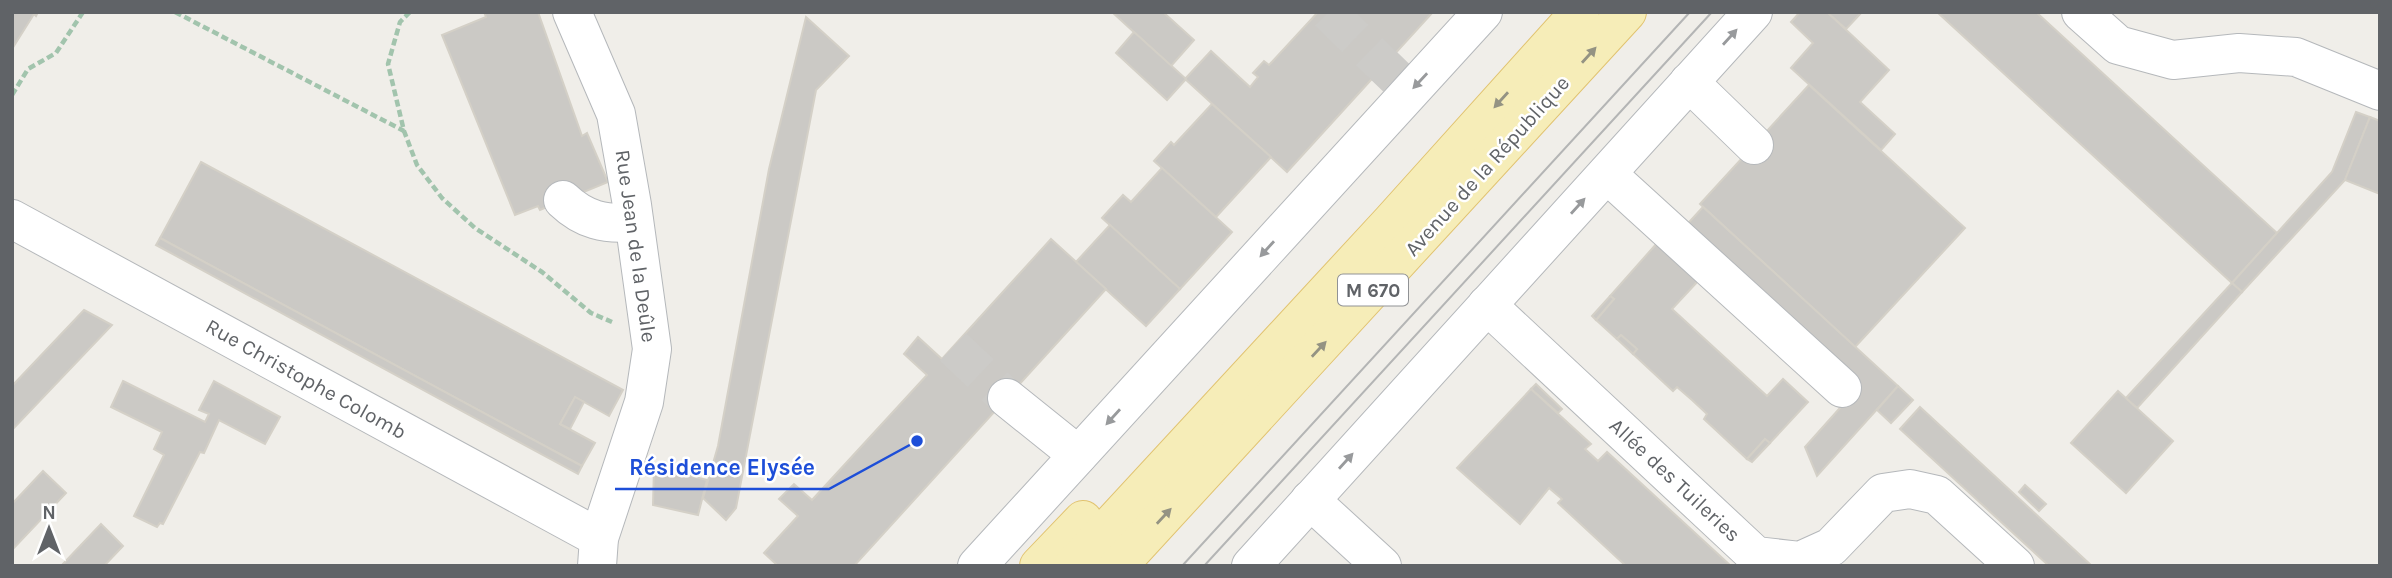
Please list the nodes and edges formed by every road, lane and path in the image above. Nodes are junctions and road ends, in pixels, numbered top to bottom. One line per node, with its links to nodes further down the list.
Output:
1 (83, 12): 12 (path)
2 (175, 12): 13 (path)
3 (410, 12): 13 (path)
4 (572, 12): 18 (street, Rue Jean de la Deûle)
5 (1483, 12): 24 (street, one-way to 24)
6 (1580, 12): 19 (main road, Avenue de la République / M 670, one-way to 19)
7 (1627, 12): 30 (main road, Avenue de la République / M 670, one-way to 7)
8 (1753, 12): 10 (street, one-way to 8)
9 (2081, 12): 11 (street)
10 (1689, 82): 14 (street); 15 (street)
11 (2380, 90)
12 (12, 94)
13 (404, 131): 21 (path)
14 (1754, 145)
15 (1607, 174): 20 (street, one-way to 15); 22 (street)
16 (563, 200): 18 (street)
17 (12, 219): 26 (street, Rue Christophe Colomb)
18 (634, 222): 21 (street, Rue Jean de la Deûle)
19 (1391, 222): 28 (main road); 29 (main road, Avenue de la République / M 670)
20 (1487, 306): 25 (street, one-way to 20); 33 (street, Allée des Tuileries)
21 (650, 340): 26 (street, Rue Jean de la Deûle)
22 (1842, 388)
23 (1007, 397): 24 (street)
24 (1078, 455): 27 (street)
25 (1310, 500): 31 (street); 32 (street)
26 (598, 552)
27 (977, 566)
28 (1039, 566)
29 (1073, 566)
30 (1118, 566)
31 (1251, 566)
32 (1382, 566)
33 (2015, 566)

